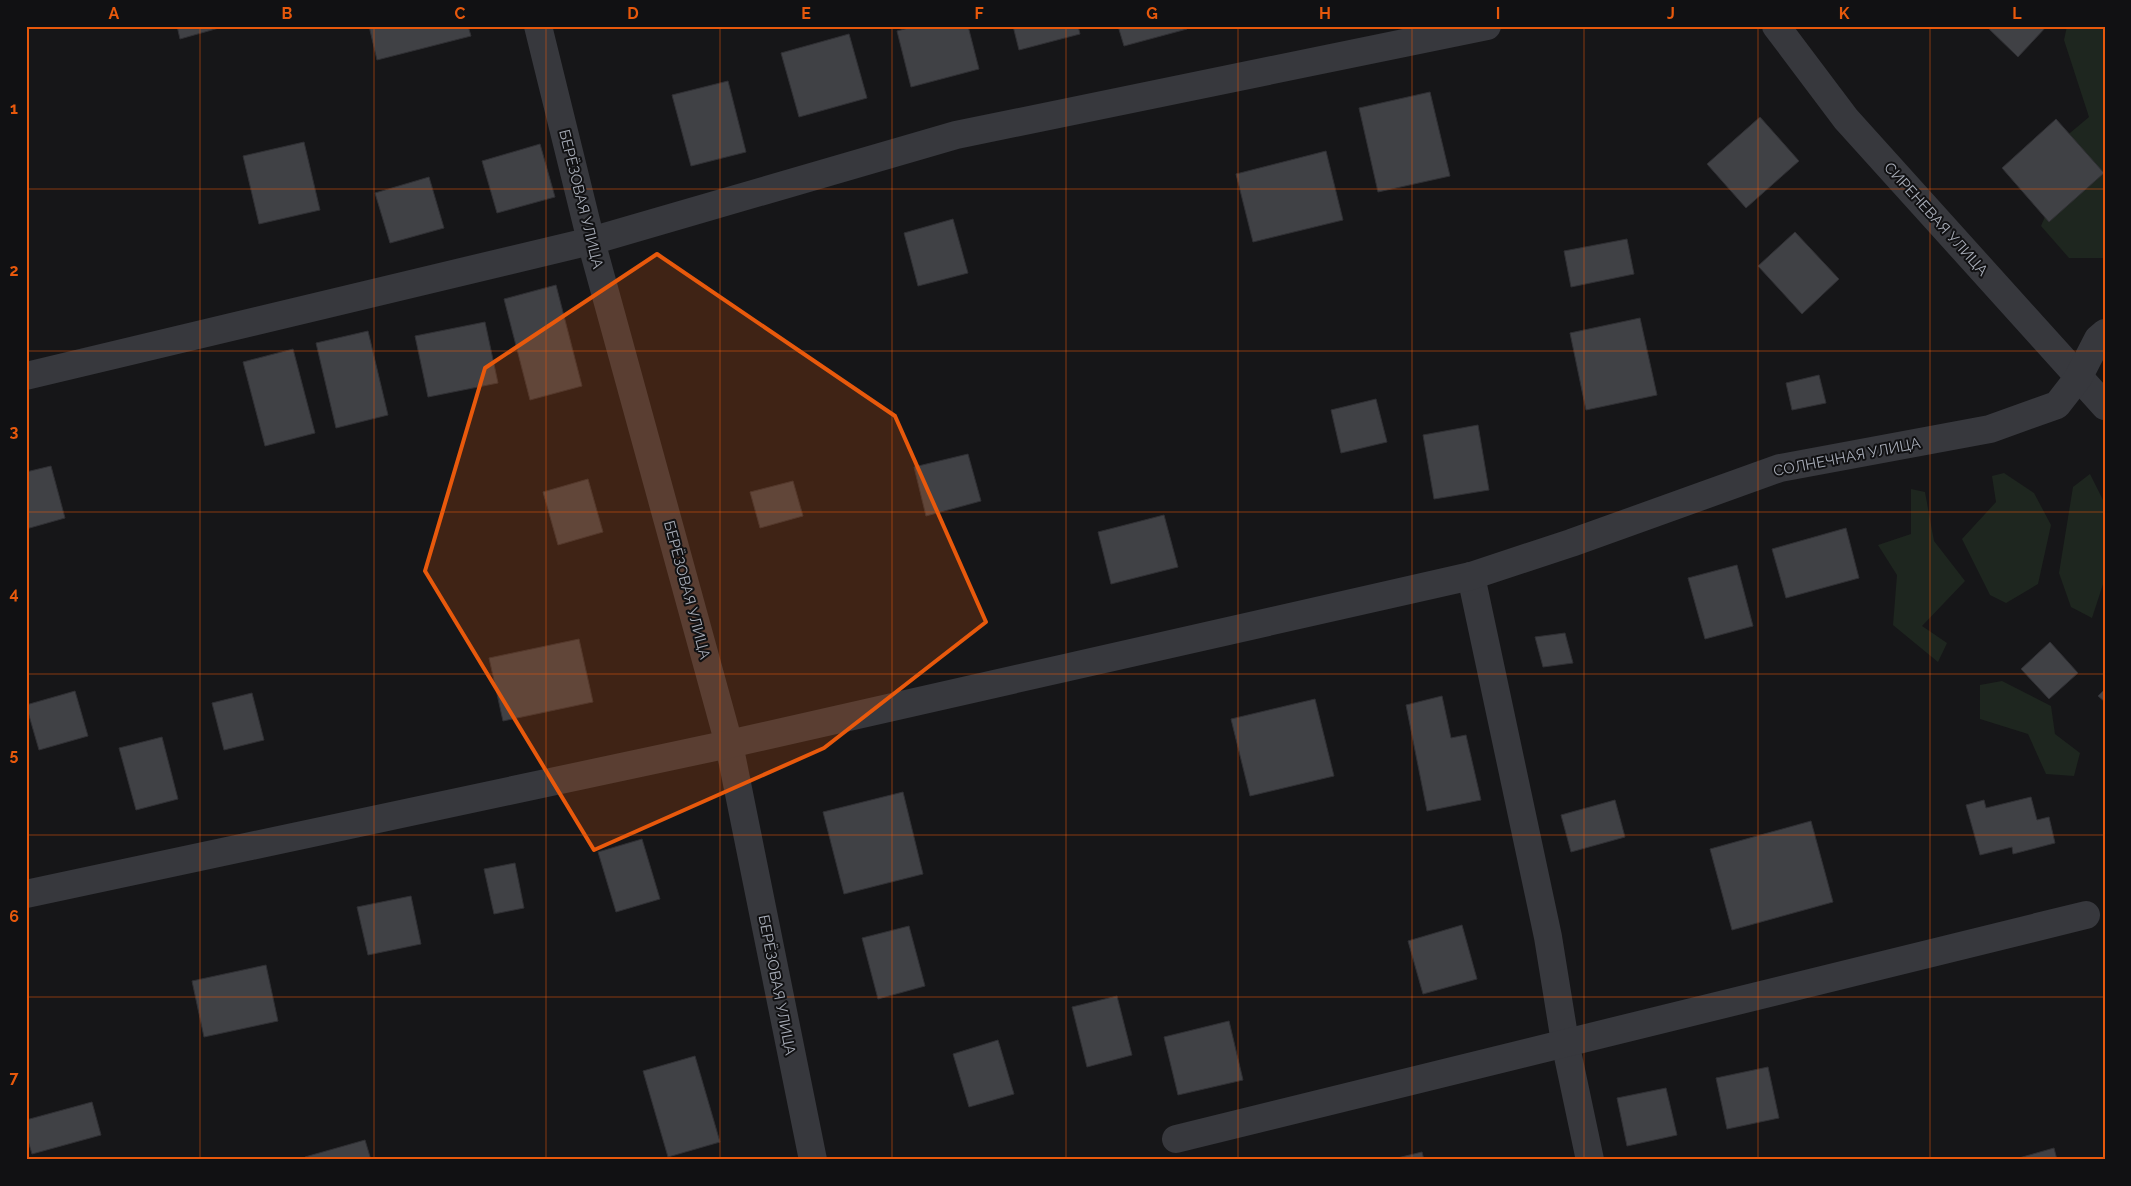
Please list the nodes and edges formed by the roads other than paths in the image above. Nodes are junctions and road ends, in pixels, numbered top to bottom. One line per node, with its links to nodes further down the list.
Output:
1 (538, 26): 4 (street, БЕРЁЗОВАЯ УЛИЦА)
2 (1487, 26): 4 (street)
3 (1776, 26): 7 (street, СИРЕНЕВАЯ УЛИЦА)
4 (591, 241): 6 (street); 10 (street, БЕРЁЗОВАЯ УЛИЦА)
5 (2105, 333): 7 (street, СОЛНЕЧНАЯ УЛИЦА)
6 (26, 376)
7 (2078, 378): 8 (street, СИРЕНЕВАЯ УЛИЦА); 9 (street, СОЛНЕЧНАЯ УЛИЦА)
8 (2105, 406)
9 (1471, 576): 10 (street, СОЛНЕЧНАЯ УЛИЦА); 13 (street)
10 (729, 744): 11 (street, СОЛНЕЧНАЯ УЛИЦА); 15 (street, БЕРЁЗОВАЯ УЛИЦА)
11 (26, 894)
12 (2086, 915): 13 (street)
13 (1565, 1042): 14 (street); 16 (street)
14 (1176, 1139)
15 (813, 1160)
16 (1590, 1160)

